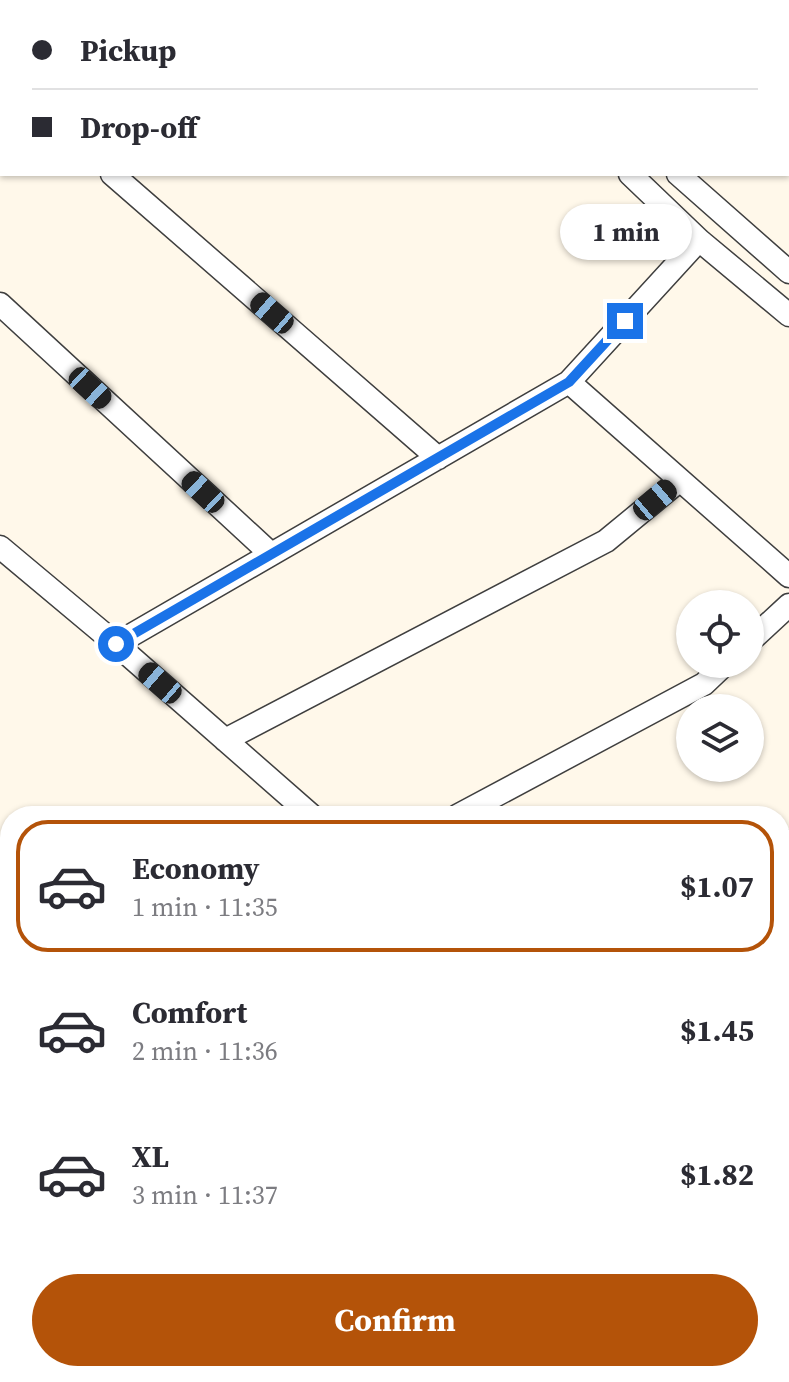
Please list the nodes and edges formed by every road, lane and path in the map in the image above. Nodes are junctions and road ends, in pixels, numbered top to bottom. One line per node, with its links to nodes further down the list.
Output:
1 (632, 176): 4 (street)
2 (680, 176): 5 (street)
3 (134, 182): 9 (street)
4 (699, 240): 7 (street); 8 (street)
5 (789, 272)
6 (0, 304): 12 (street)
7 (789, 315)
8 (569, 382): 9 (street); 10 (street)
9 (438, 458): 12 (street)
10 (680, 480): 13 (street); 18 (street)
11 (0, 547): 16 (street)
12 (271, 554): 16 (street)
13 (789, 576)
14 (789, 605): 15 (street)
15 (764, 628)
16 (116, 644): 18 (street)
17 (710, 678): 20 (street)
18 (225, 740): 19 (street)
19 (301, 806)
20 (476, 806)

